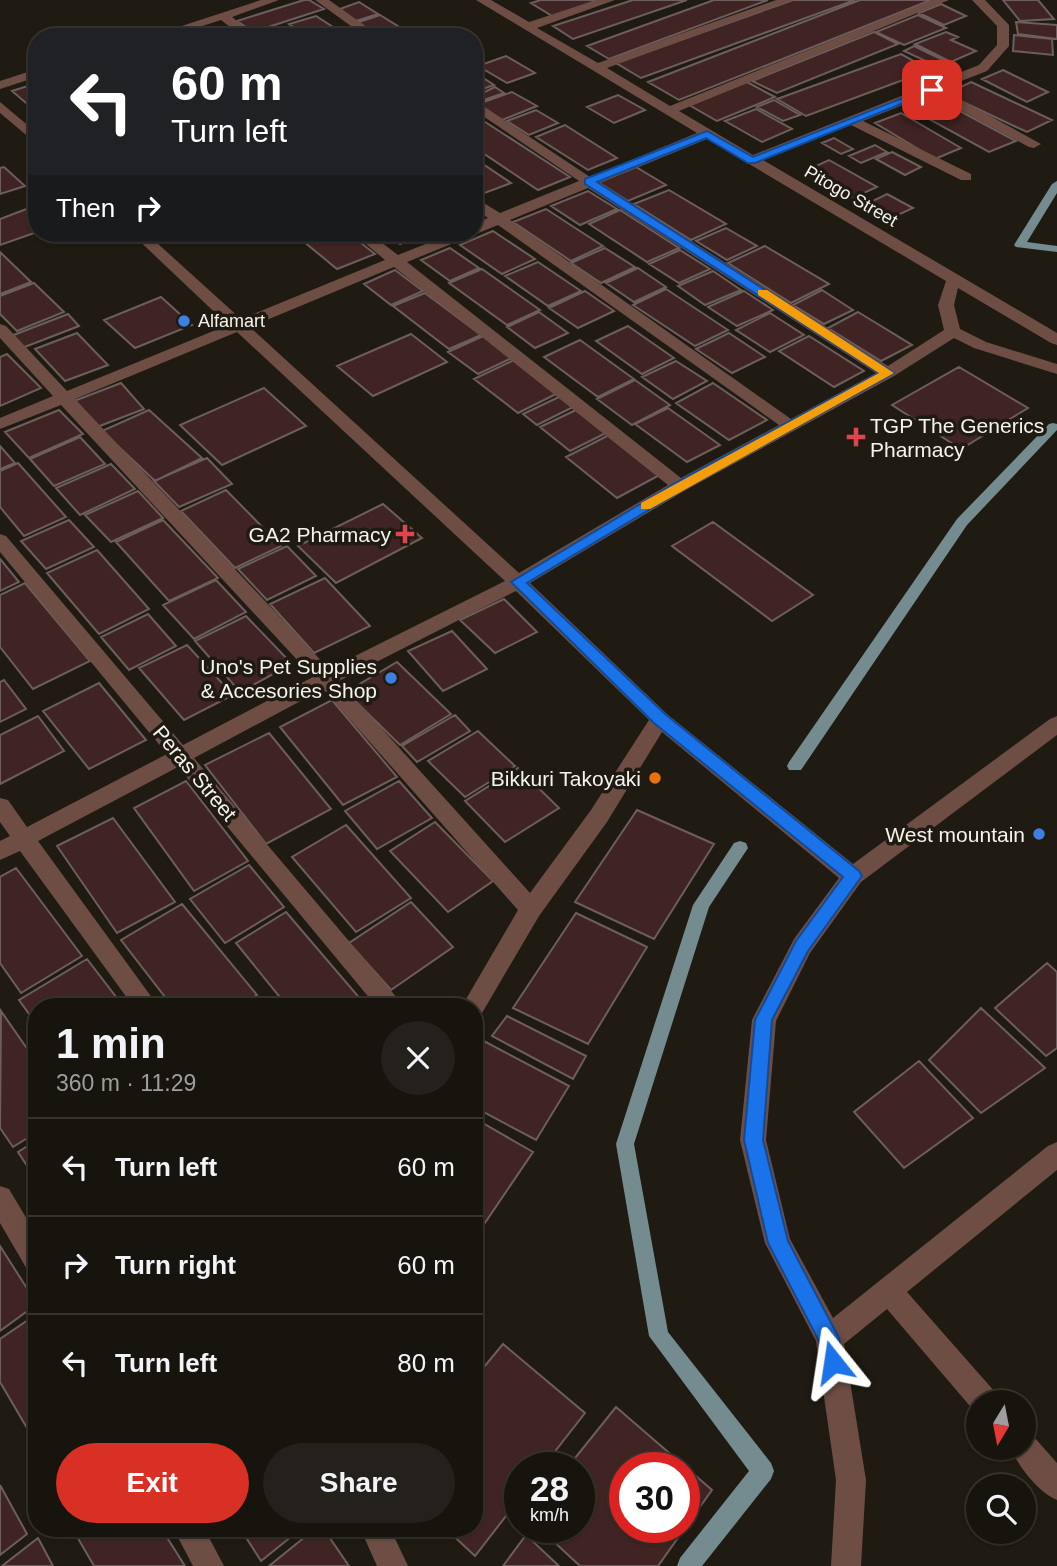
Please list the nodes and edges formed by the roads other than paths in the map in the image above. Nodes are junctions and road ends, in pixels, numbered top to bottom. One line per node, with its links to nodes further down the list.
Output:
1 (273, 0): 8 (street)
2 (321, 0): 12 (street)
3 (482, 0): 9 (street, Pitogo Street)
4 (609, 0): 9 (street)
5 (787, 0): 13 (street)
6 (943, 0): 19 (street)
7 (978, 0): 16 (street)
8 (222, 15): 10 (street); 11 (street)
9 (527, 27): 13 (street, Pitogo Street)
10 (182, 28)
11 (239, 28)
12 (362, 28)
13 (596, 68): 19 (street, Pitogo Street)
14 (28, 76): 15 (street)
15 (0, 85)
16 (932, 90): 20 (street); 23 (street)
17 (0, 106): 21 (street)
18 (483, 110): 26 (street)
19 (668, 111): 22 (street, Pitogo Street)
20 (853, 121): 24 (street); 25 (street)
21 (28, 132)
22 (707, 134): 24 (street, Pitogo Street); 26 (street)
23 (1034, 144)
24 (752, 160): 34 (street, Pitogo Street)
25 (965, 177)
26 (589, 181): 28 (street); 40 (street)
27 (483, 207): 28 (street)
28 (499, 219): 29 (street); 43 (street)
29 (483, 225)
30 (148, 242): 35 (street)
31 (371, 242): 33 (street)
32 (443, 242): 33 (street)
33 (395, 261): 35 (street); 44 (street)
34 (956, 279): 37 (street); 38 (street, Pitogo Street)
35 (239, 325): 41 (street); 46 (street)
36 (0, 329): 41 (street)
37 (953, 332): 39 (street); 40 (street)
38 (1057, 340)
39 (1057, 369)
40 (888, 373): 43 (street)
41 (63, 399): 42 (street); 47 (street)
42 (0, 424)
43 (789, 425): 44 (street)
44 (680, 486): 46 (street)
45 (0, 540): 50 (street, Peras Street)
46 (518, 582): 47 (street); 48 (street)
47 (327, 679): 50 (street); 55 (street)
48 (660, 719): 54 (street); 55 (street)
49 (1057, 723): 54 (street)
50 (180, 756): 52 (street); 57 (street, Peras Street)
51 (0, 806): 52 (street)
52 (24, 839): 53 (street); 56 (street)
53 (0, 851)
54 (853, 876): 63 (street)
55 (531, 909): 58 (street)
56 (140, 998)
57 (383, 998)
58 (479, 998)
59 (1057, 1154): 62 (street)
60 (0, 1198): 61 (street)
61 (28, 1246)
62 (889, 1291): 63 (street); 64 (street)
63 (829, 1338): 71 (street)
64 (975, 1390)
65 (1035, 1460): 66 (street)
66 (1057, 1485)
67 (192, 1537): 69 (street)
68 (379, 1537): 70 (street)
69 (209, 1566)
70 (393, 1566)
71 (846, 1566)

